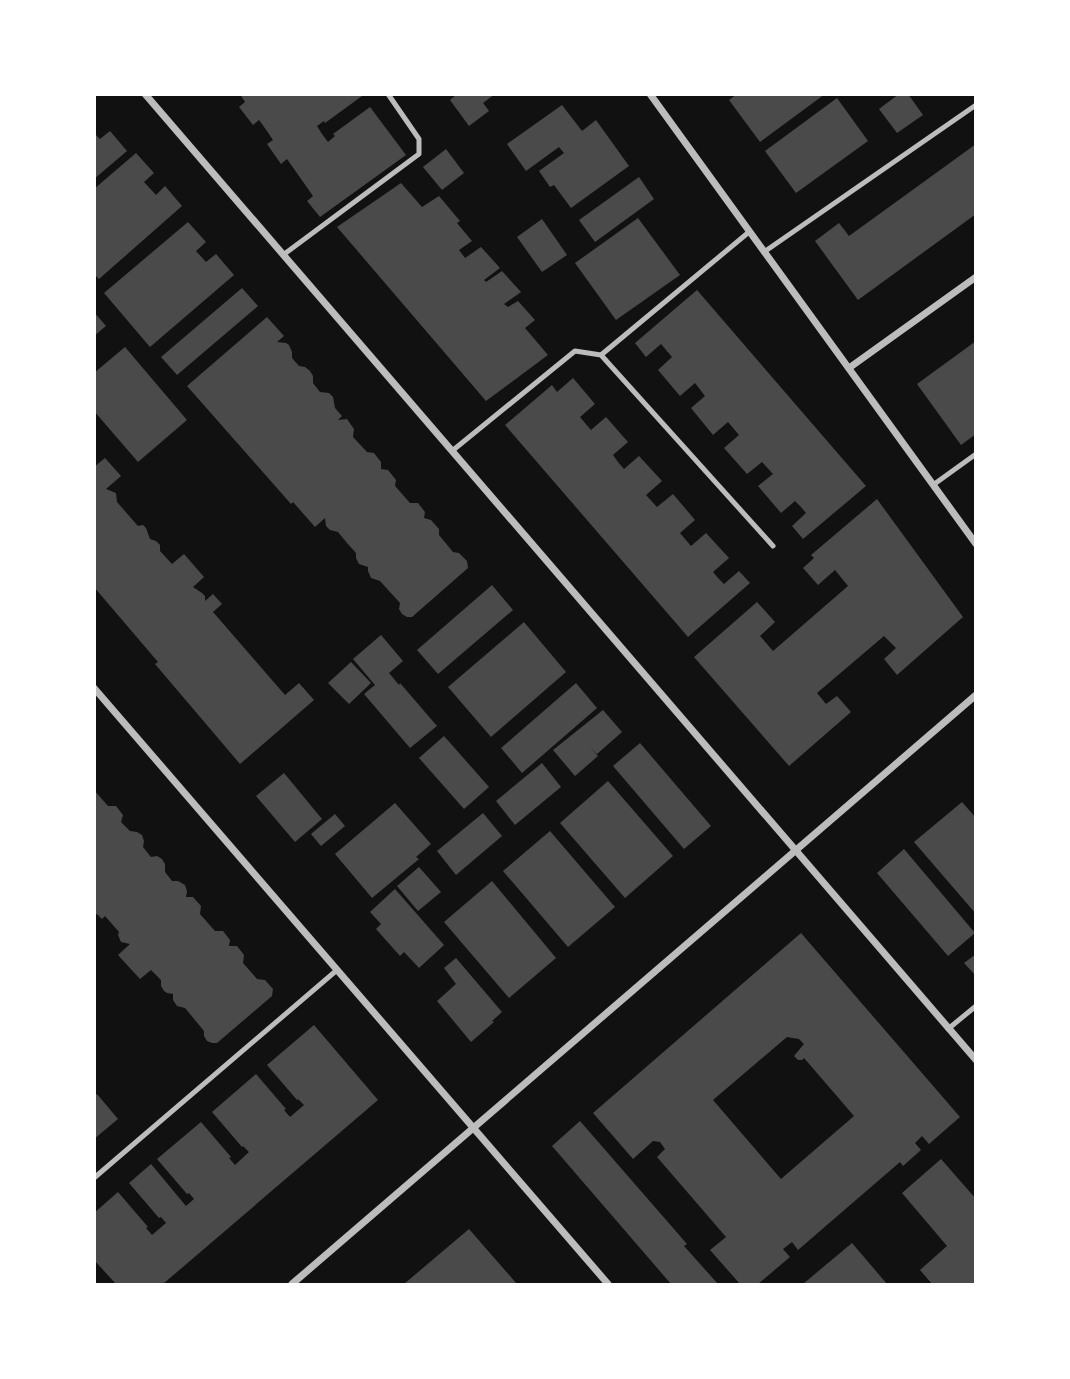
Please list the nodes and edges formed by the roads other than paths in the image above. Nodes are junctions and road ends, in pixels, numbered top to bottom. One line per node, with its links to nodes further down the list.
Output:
1 (145, 94): 7 (street)
2 (388, 94): 7 (lane)
3 (650, 94): 5 (street)
4 (975, 105): 6 (lane)
5 (749, 232): 6 (street); 9 (lane)
6 (764, 252): 10 (street)
7 (283, 255): 11 (street)
8 (975, 278): 10 (street)
9 (601, 355): 11 (lane); 15 (lane)
10 (849, 368): 13 (street)
11 (452, 451): 18 (street)
12 (975, 454): 13 (lane)
13 (933, 485): 14 (street)
14 (975, 544)
15 (773, 546)
16 (94, 688): 19 (street)
17 (975, 695): 18 (street)
18 (795, 850): 21 (street); 23 (street)
19 (337, 970): 23 (street); 24 (lane)
20 (975, 1006): 21 (lane)
21 (948, 1029): 22 (street)
22 (975, 1060)
23 (473, 1128): 25 (street); 26 (street)
24 (94, 1178)
25 (292, 1284)
26 (608, 1284)

